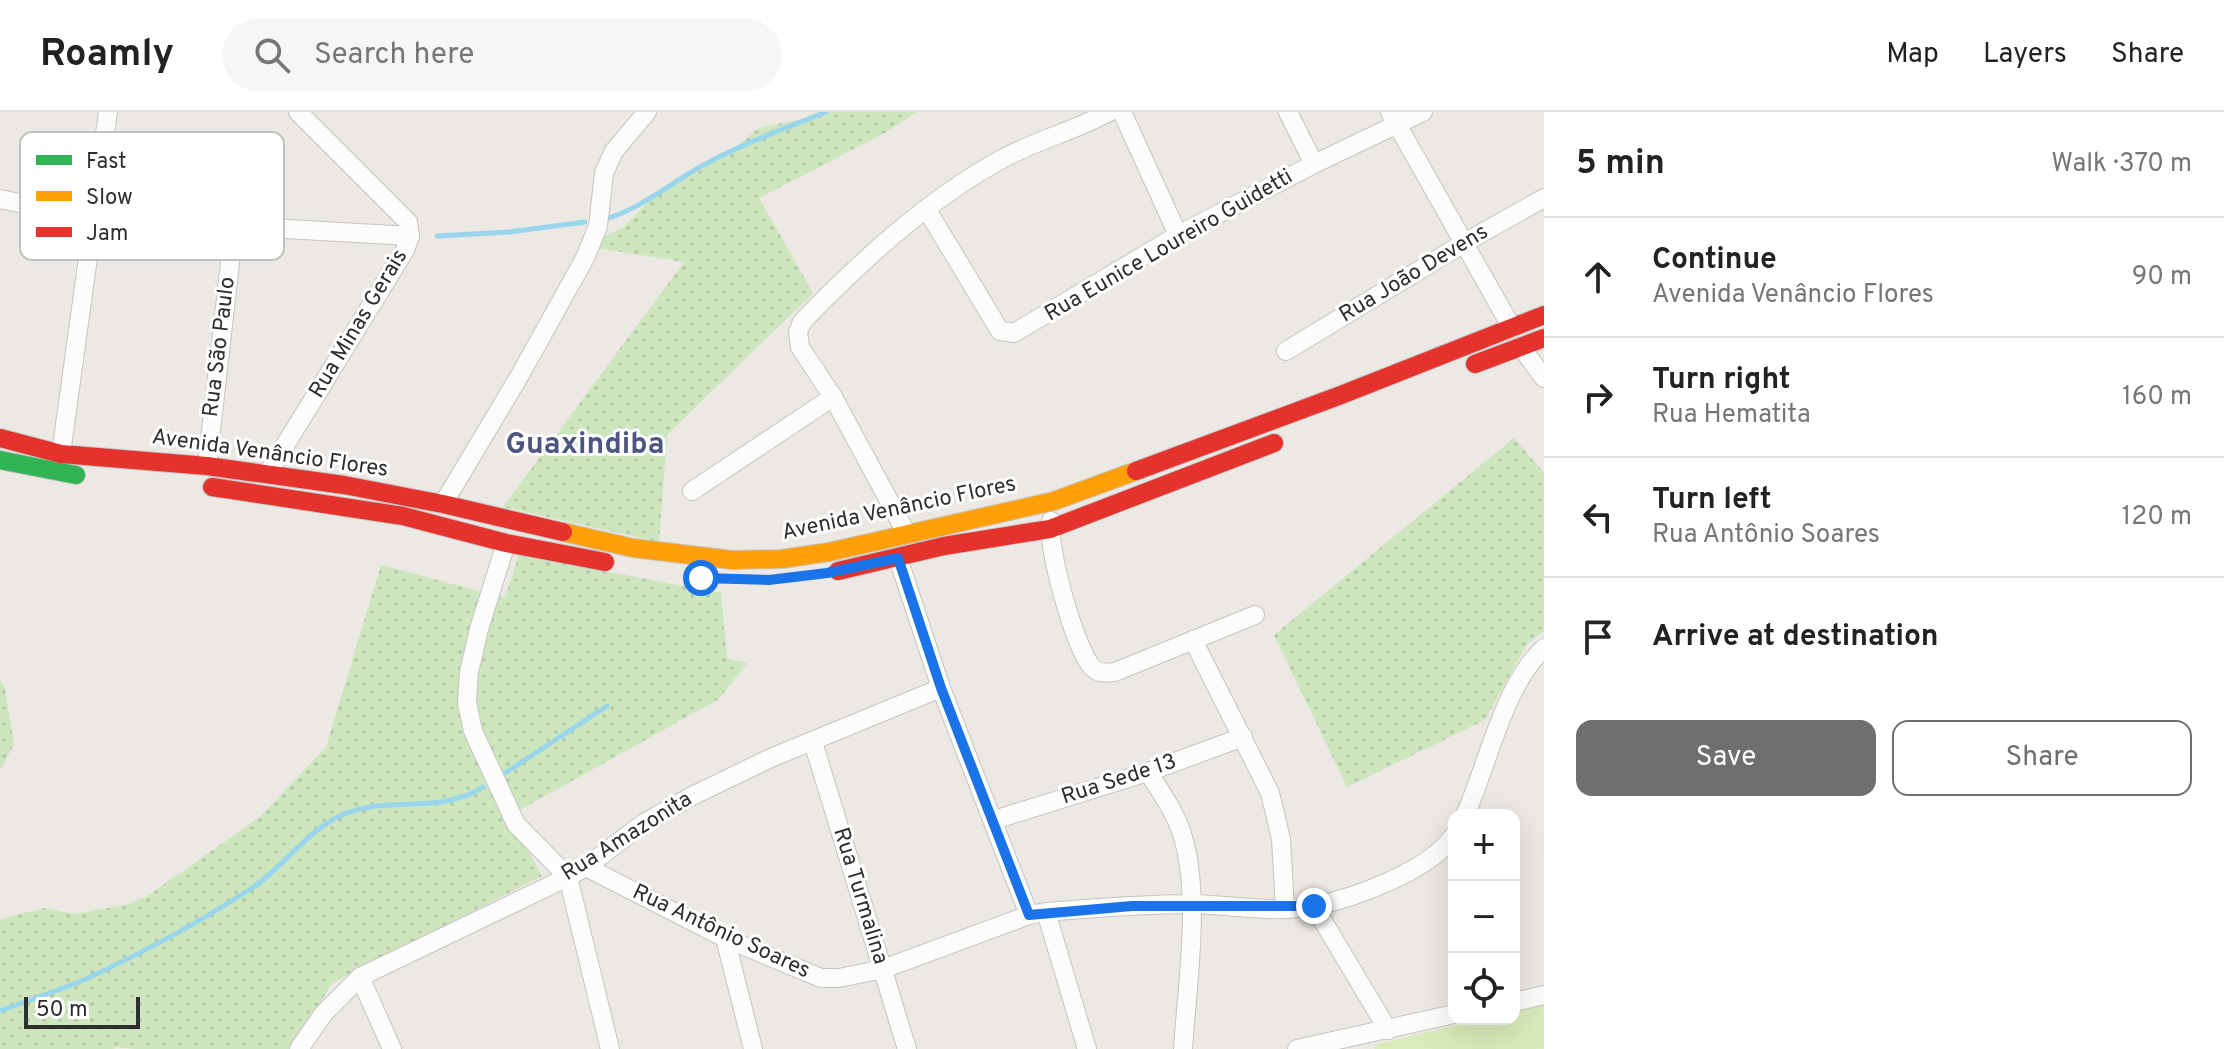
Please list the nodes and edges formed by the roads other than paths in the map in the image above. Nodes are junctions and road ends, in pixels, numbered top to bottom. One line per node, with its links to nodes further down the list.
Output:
1 (108, 112): 9 (street)
2 (298, 112): 17 (street, Rua Minas Gerais)
3 (647, 112): 39 (street)
4 (1122, 112): 16 (street)
5 (1288, 112): 10 (street)
6 (1423, 112): 8 (street, Rua Eunice Loureiro Guidetti)
7 (1102, 114): 14 (street)
8 (1394, 119): 10 (street, Rua Eunice Loureiro Guidetti); 18 (street)
9 (105, 132)
10 (1314, 164): 16 (street, Rua Eunice Loureiro Guidetti)
11 (1544, 198): 18 (street, Rua João Devens)
12 (0, 199): 13 (street)
13 (20, 203)
14 (927, 210): 16 (street, Rua Eunice Loureiro Guidetti); 28 (street)
15 (284, 230): 17 (street)
16 (1178, 235)
17 (410, 236): 34 (street, Rua Minas Gerais)
18 (1464, 243): 22 (street); 25 (street, Rua João Devens)
19 (88, 260): 31 (street)
20 (230, 260): 33 (street, Rua São Paulo)
21 (1544, 315): 22 (main road, Avenida Venâncio Flores)
22 (1512, 328): 38 (main road, Avenida Venâncio Flores)
23 (1544, 338): 24 (main road)
24 (1521, 347): 26 (main road); 27 (street)
25 (1286, 351)
26 (1462, 369)
27 (1544, 378)
28 (833, 397): 37 (street); 41 (street)
29 (1293, 435): 40 (main road, Avenida Venâncio Flores)
30 (0, 438): 31 (main road, Avenida Venâncio Flores)
31 (61, 454): 33 (main road, Avenida Venâncio Flores)
32 (0, 460): 35 (main road)
33 (207, 466): 34 (main road, Avenida Venâncio Flores)
34 (268, 473): 39 (main road, Avenida Venâncio Flores)
35 (96, 477)
36 (188, 484): 42 (main road, Avenida Venâncio Flores)
37 (692, 491)
38 (1054, 501): 40 (street); 41 (main road, Avenida Venâncio Flores)
39 (443, 504): 41 (main road, Avenida Venâncio Flores)
40 (1050, 529): 43 (main road, Avenida Venâncio Flores); 47 (street)
41 (907, 534)
42 (506, 543): 44 (main road, Avenida Venâncio Flores); 57 (street)
43 (898, 558): 45 (main road, Avenida Venâncio Flores); 49 (street)
44 (622, 565)
45 (827, 573)
46 (1255, 615): 47 (street)
47 (1193, 640): 50 (street)
48 (1542, 656): 53 (street)
49 (941, 688): 51 (street, Rua Amazonita); 54 (street)
50 (1243, 737): 52 (street, Rua Sede 13); 60 (street)
51 (813, 742): 56 (street, Rua Amazonita); 63 (street, Rua Turmalina)
52 (1148, 772): 54 (street, Rua Sede 13); 58 (street)
53 (1467, 809)
54 (994, 820): 61 (street)
55 (1448, 841): 59 (street, Rua Antônio Soares)
56 (586, 867): 57 (street, Rua Amazonita); 62 (street, Rua Antônio Soares)
57 (568, 877): 64 (street, Rua Amazonita); 71 (street)
58 (1191, 904): 60 (street, Rua Antônio Soares); 61 (street, Rua Antônio Soares); 75 (street)
59 (1314, 906): 60 (street, Rua Antônio Soares); 68 (street)
60 (1285, 908)
61 (1037, 914): 63 (street, Rua Antônio Soares); 74 (street)
62 (725, 938): 63 (street, Rua Antônio Soares); 72 (street)
63 (883, 969): 73 (street, Rua Turmalina)
64 (360, 977): 69 (street, Rua Amazonita); 70 (street)
65 (1544, 995): 66 (street)
66 (1520, 1001)
67 (1448, 1015): 68 (street)
68 (1388, 1030): 76 (street)
69 (299, 1049)
70 (392, 1049)
71 (610, 1049)
72 (753, 1049)
73 (907, 1049)
74 (1087, 1049)
75 (1183, 1049)
76 (1297, 1049)

